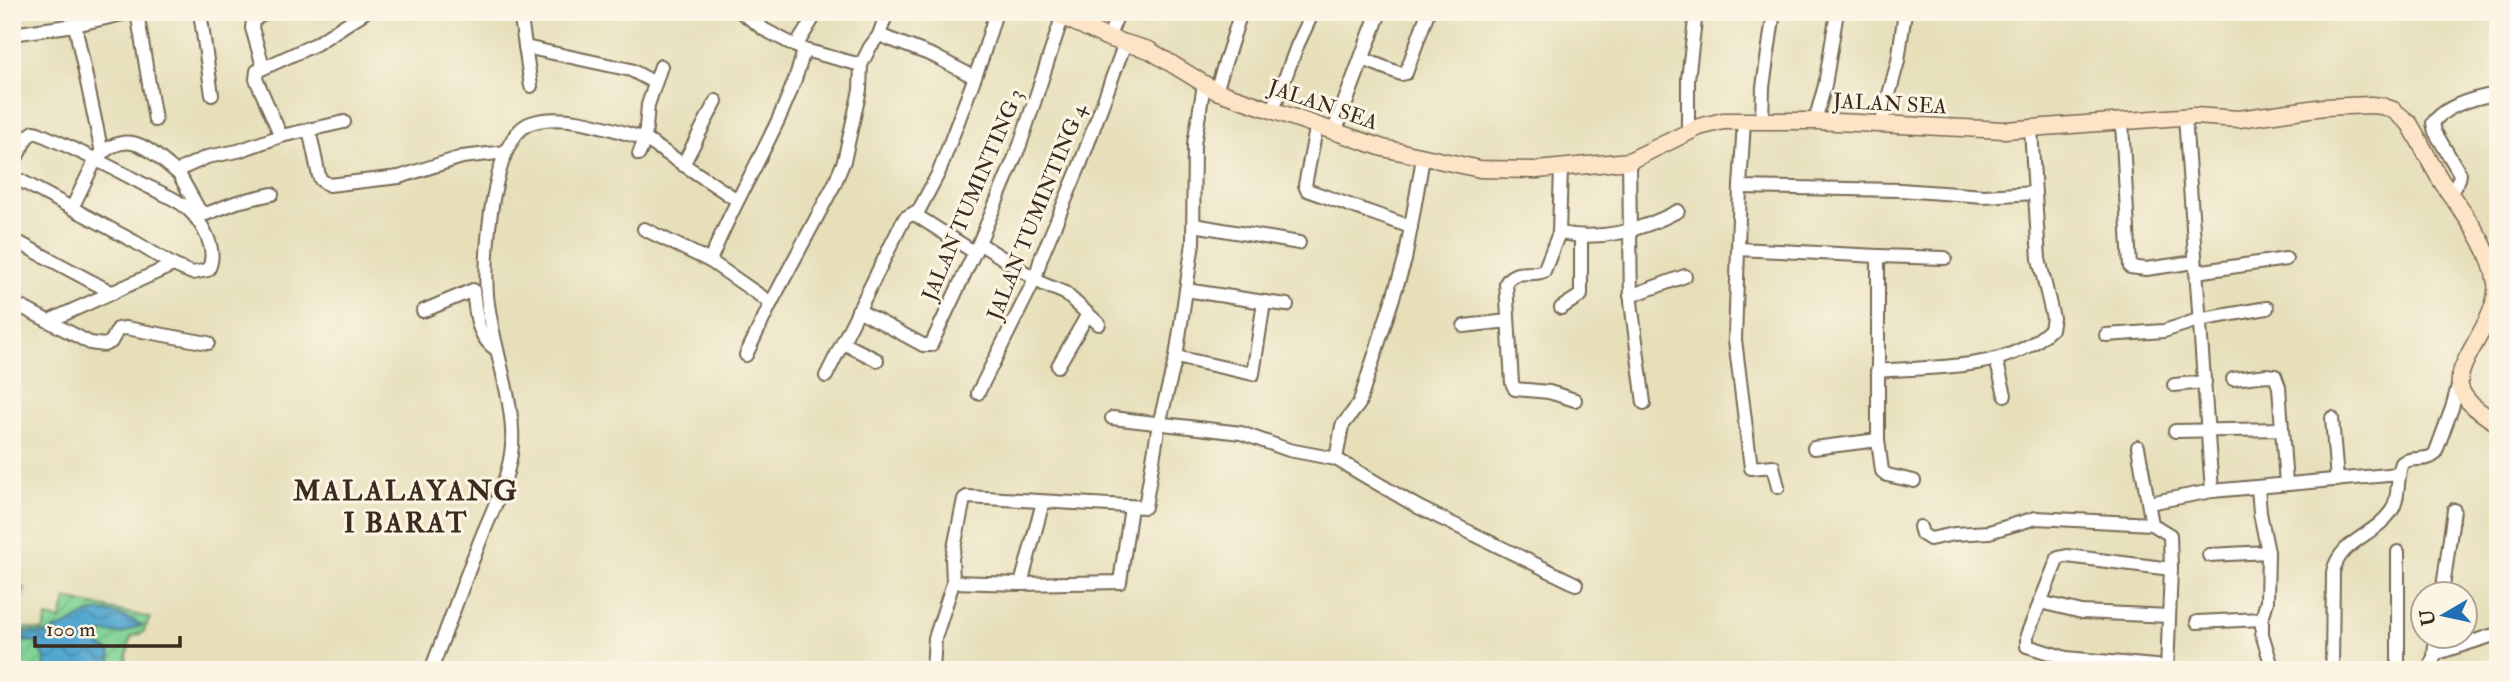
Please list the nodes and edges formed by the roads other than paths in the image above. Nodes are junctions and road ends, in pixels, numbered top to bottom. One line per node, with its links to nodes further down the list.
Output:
1 (134, 12): 20 (street); 40 (street)
2 (200, 12): 35 (street)
3 (265, 12): 29 (street)
4 (365, 12): 29 (street)
5 (520, 12): 25 (street)
6 (741, 12): 26 (street)
7 (817, 12): 26 (street)
8 (887, 12): 22 (street)
9 (996, 12): 31 (street)
10 (1119, 12): 23 (street)
11 (1241, 12): 34 (street)
12 (1313, 12): 38 (street)
13 (1379, 12): 27 (street)
14 (1428, 12): 27 (street)
15 (1696, 12): 51 (street)
16 (1774, 12): 41 (street)
17 (1837, 12): 43 (street)
18 (1905, 12): 47 (street)
19 (1057, 15): 23 (main road, JALAN SEA); 79 (street, JALAN TUMINTING 3)
20 (75, 25): 21 (street); 56 (street)
21 (12, 34)
22 (879, 35): 28 (street); 31 (street)
23 (1108, 38): 24 (main road, JALAN SEA)
24 (1125, 43): 34 (main road, JALAN SEA); 88 (street, JALAN TUMINTING 4)
25 (525, 47): 32 (street); 33 (street)
26 (800, 48): 28 (street); 67 (street)
27 (1363, 59): 50 (street)
28 (861, 65): 94 (street)
29 (263, 66): 52 (street)
30 (661, 66): 32 (street)
31 (974, 77): 70 (street)
32 (655, 83): 53 (street)
33 (531, 86)
34 (1210, 88): 38 (main road, JALAN SEA); 71 (street)
35 (212, 95)
36 (2486, 96): 66 (street)
37 (716, 101): 59 (street)
38 (1273, 110): 46 (main road, JALAN SEA)
39 (2185, 117): 45 (main road, JALAN SEA); 66 (main road, JALAN SEA); 86 (street)
40 (155, 120)
41 (1762, 120): 42 (main road, JALAN SEA); 43 (main road, JALAN SEA)
42 (1744, 121): 51 (main road, JALAN SEA); 63 (street)
43 (1815, 121): 47 (main road, JALAN SEA)
44 (344, 122): 48 (street)
45 (2122, 122): 49 (main road, JALAN SEA); 86 (street)
46 (1317, 124): 50 (main road, JALAN SEA); 72 (street)
47 (1881, 124): 49 (main road, JALAN SEA)
48 (309, 129): 52 (street); 54 (street)
49 (2031, 129): 64 (street)
50 (1335, 130): 57 (main road, JALAN SEA)
51 (1688, 132): 58 (main road, JALAN SEA)
52 (281, 136): 62 (street)
53 (645, 139): 54 (street); 55 (street); 59 (street)
54 (506, 152): 109 (street)
55 (639, 154)
56 (99, 156): 61 (street); 62 (street); 68 (street); 85 (street)
57 (1423, 158): 60 (main road, JALAN SEA); 72 (street)
58 (1629, 161): 60 (main road, JALAN SEA); 74 (street)
59 (684, 165): 67 (street)
60 (1561, 169): 75 (street)
61 (13, 173): 68 (street)
62 (178, 174): 65 (street)
63 (1740, 187): 64 (street); 80 (street)
64 (2035, 193): 112 (street)
65 (272, 194)
66 (2450, 194): 118 (main road, JALAN SEA)
67 (737, 200): 84 (street)
68 (72, 208): 85 (street)
69 (1678, 211): 74 (street)
70 (914, 214): 79 (street); 98 (street)
71 (1194, 225): 78 (street); 89 (street)
72 (1411, 227): 135 (street)
73 (644, 229): 84 (street)
74 (1631, 232): 76 (street); 91 (street)
75 (1559, 233): 76 (street); 103 (street)
76 (1581, 236): 96 (street)
77 (12, 239): 90 (street)
78 (1298, 243)
79 (976, 248): 88 (street); 98 (street, JALAN TUMINTING 3)
80 (1738, 249): 81 (street); 141 (street)
81 (1878, 256): 82 (street); 115 (street)
82 (1945, 258)
83 (2286, 259): 86 (street)
84 (710, 261): 94 (street)
85 (173, 265): 90 (street)
86 (2196, 267): 101 (street)
87 (1685, 276): 91 (street)
88 (1035, 279): 100 (street); 121 (street, JALAN TUMINTING 4)
89 (1186, 290): 93 (street); 111 (street)
90 (113, 293): 102 (street)
91 (1630, 296): 124 (street)
92 (12, 302): 102 (street)
93 (1264, 302): 95 (street); 111 (street)
94 (771, 303): 110 (street)
95 (1287, 305)
96 (1561, 308)
97 (2267, 308): 101 (street)
98 (858, 310): 107 (street)
99 (423, 311): 109 (street)
100 (1088, 314): 104 (street); 114 (street)
101 (2198, 320): 106 (street); 119 (street)
102 (49, 321): 108 (street)
103 (1508, 321): 105 (street); 123 (street)
104 (1099, 324)
105 (1464, 326)
106 (2106, 335)
107 (843, 342): 113 (street); 116 (street)
108 (208, 344)
109 (497, 350): 166 (street)
110 (746, 355)
111 (1176, 358): 127 (street)
112 (1996, 359): 115 (street); 122 (street)
113 (877, 360)
114 (1058, 366)
115 (1877, 371): 132 (street)
116 (827, 376)
117 (2233, 379): 129 (street)
118 (2459, 381): 128 (main road); 136 (street)
119 (2206, 382): 120 (street); 130 (street)
120 (2174, 386)
121 (978, 393)
122 (2005, 395)
123 (1575, 400)
124 (1644, 403)
125 (1112, 418): 127 (street)
126 (2332, 418): 137 (street)
127 (1159, 424): 135 (street); 145 (street)
128 (2498, 424)
129 (2282, 429): 130 (street); 139 (street)
130 (2208, 430): 131 (street); 142 (street)
131 (2175, 431)
132 (1878, 440): 134 (street); 138 (street)
133 (2138, 447): 144 (street)
134 (1814, 448)
135 (1336, 459): 156 (street)
136 (2399, 474): 137 (street); 169 (street)
137 (2337, 480): 139 (street)
138 (1914, 481)
139 (2286, 484): 140 (street)
140 (2258, 486): 142 (street); 149 (street)
141 (1778, 487)
142 (2212, 491): 144 (street)
143 (1043, 502): 145 (street); 154 (street); 155 (street)
144 (2149, 503): 147 (street)
145 (1131, 507): 155 (street)
146 (2454, 510): 153 (street)
147 (2152, 524): 148 (street); 152 (street)
148 (1920, 527)
149 (2268, 552): 151 (street); 159 (street)
150 (2398, 552): 170 (street)
151 (2209, 555)
152 (2171, 569): 157 (street); 158 (street)
153 (2444, 580)
154 (953, 582): 155 (street); 167 (street)
155 (1021, 584)
156 (1576, 584)
157 (2040, 602): 158 (street); 164 (street)
158 (2169, 616): 165 (street)
159 (2262, 619): 160 (street); 168 (street)
160 (2197, 622)
161 (2497, 634): 163 (street)
162 (2435, 650): 163 (street)
163 (2434, 656): 171 (street)
164 (2065, 664): 165 (street)
165 (2167, 668)
166 (431, 670)
167 (933, 670)
168 (2273, 670)
169 (2332, 670)
170 (2398, 670)
171 (2431, 670)

